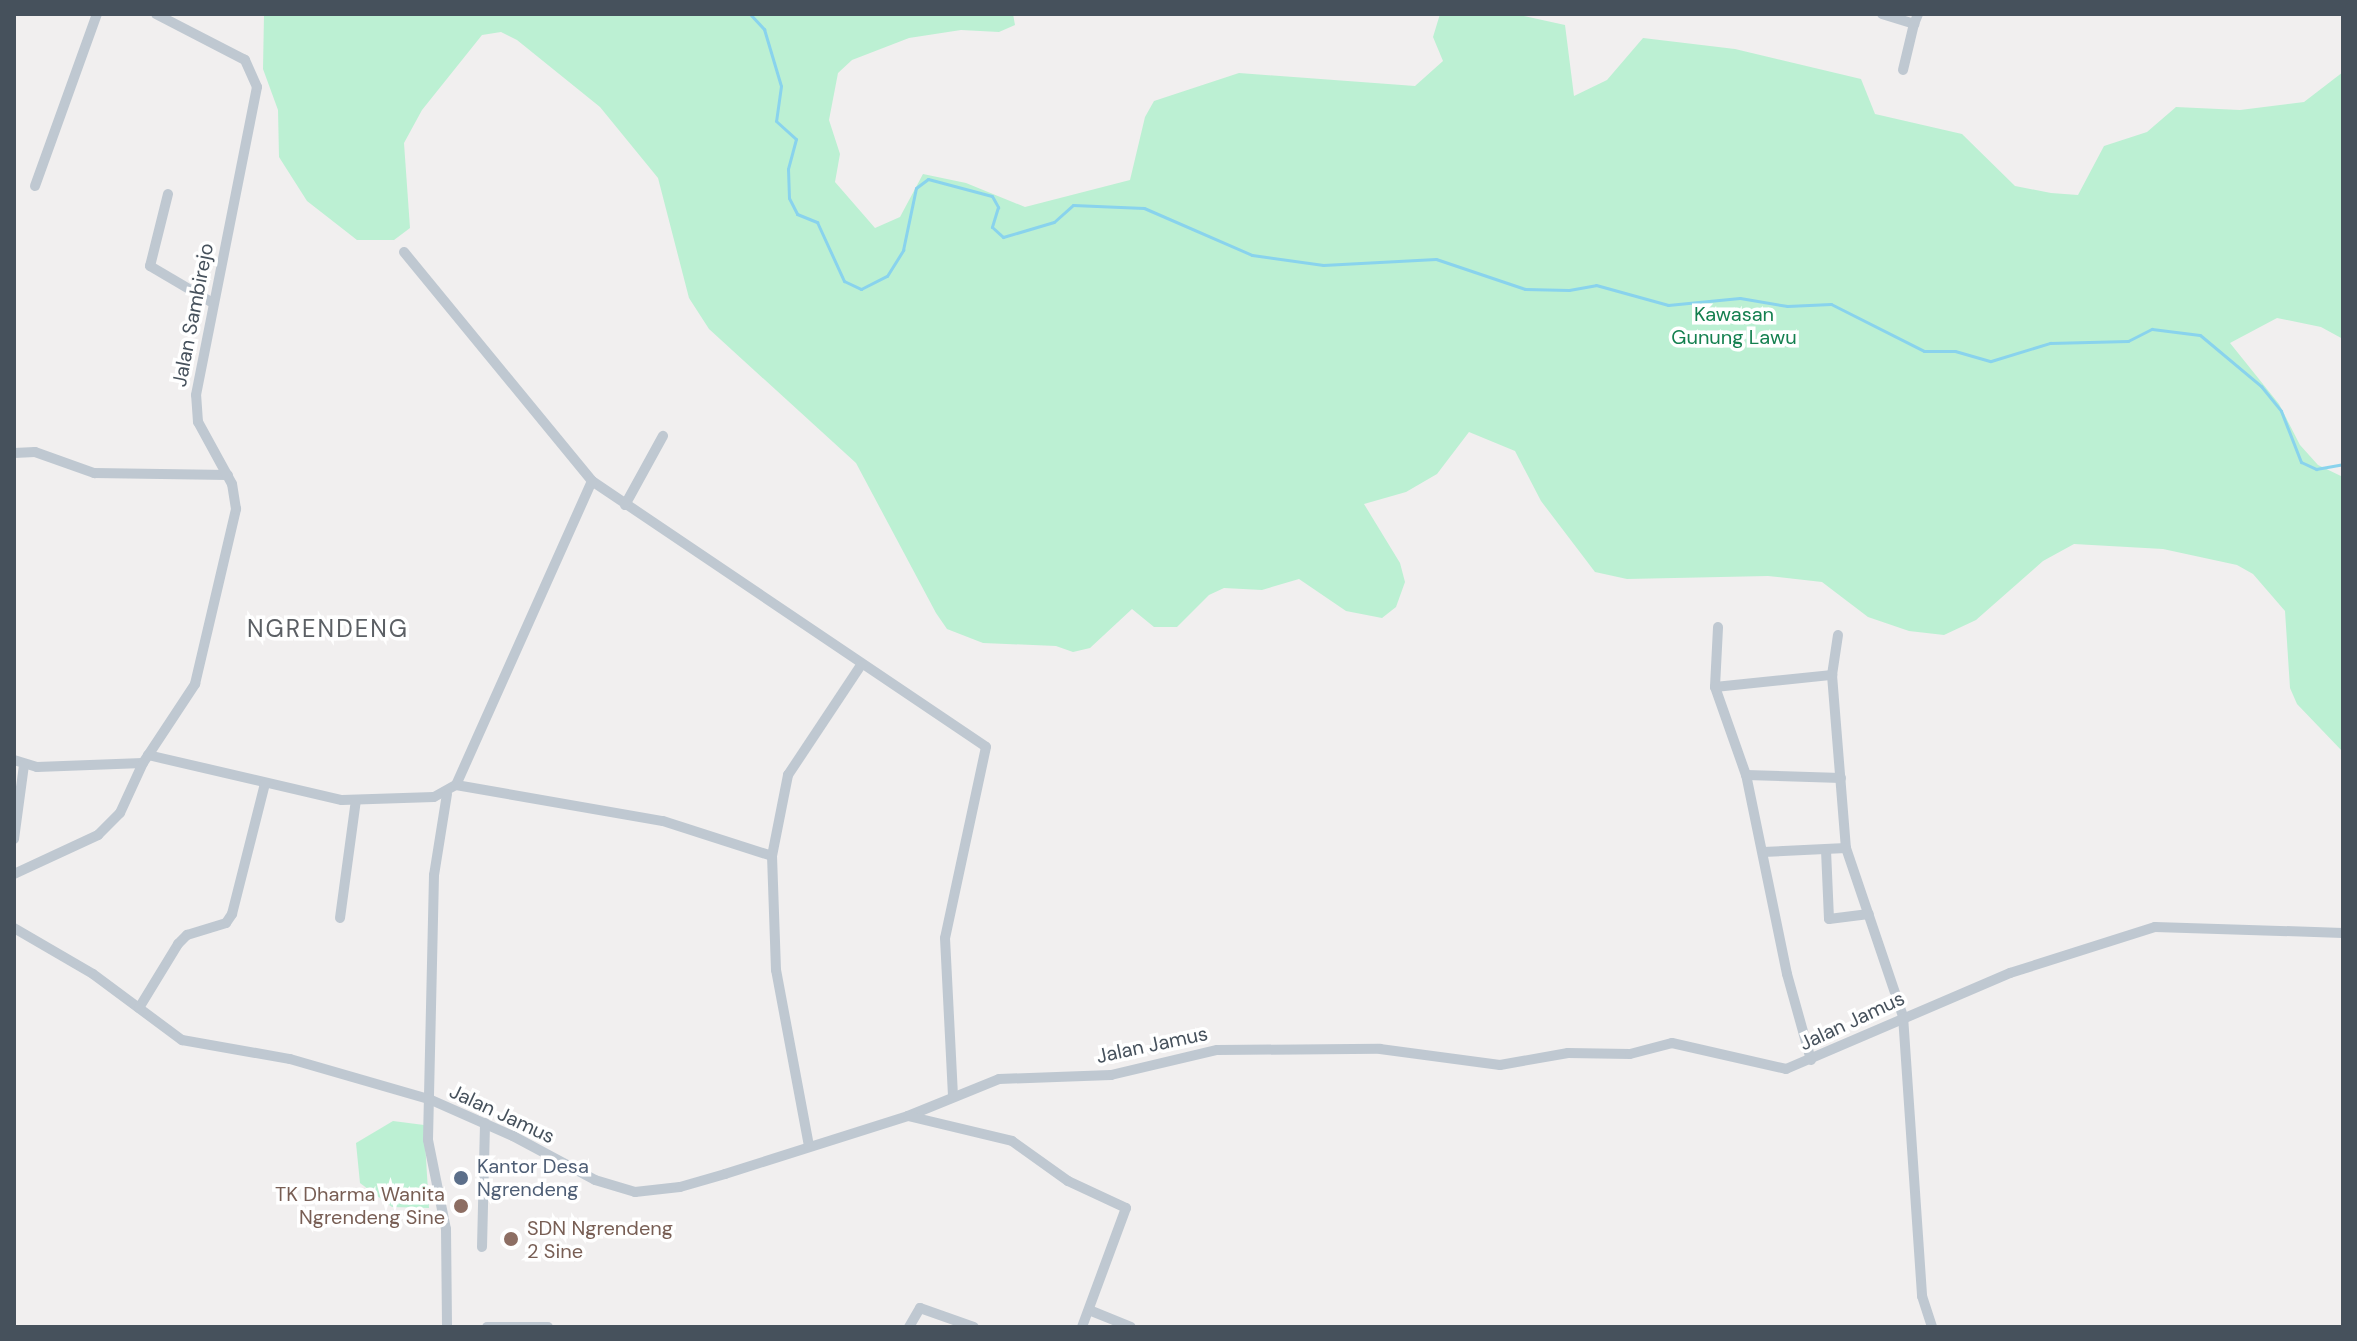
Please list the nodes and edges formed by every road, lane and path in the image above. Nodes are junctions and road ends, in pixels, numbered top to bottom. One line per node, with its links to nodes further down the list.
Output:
1 (97, 14): 6 (street)
2 (156, 14): 9 (street, Jalan Sambirejo)
3 (1882, 14): 4 (street)
4 (1916, 19): 5 (street)
5 (1903, 70)
6 (35, 186)
7 (168, 194): 9 (street)
8 (404, 252): 13 (street)
9 (211, 302): 12 (street, Jalan Sambirejo)
10 (663, 436): 14 (street)
11 (14, 453): 12 (street)
12 (228, 475): 20 (street, Jalan Sambirejo)
13 (592, 481): 14 (street); 25 (street)
14 (625, 505): 17 (street)
15 (1718, 627): 19 (street)
16 (1838, 635): 18 (street)
17 (861, 665): 32 (street); 41 (street)
18 (1832, 675): 19 (street); 23 (street)
19 (1715, 687): 22 (street)
20 (145, 759): 21 (street); 24 (street); 33 (street, Jalan Sambirejo)
21 (19, 762): 28 (street)
22 (1746, 775): 23 (street); 31 (street)
23 (1841, 778): 29 (street)
24 (265, 784): 27 (street); 38 (street)
25 (456, 785): 26 (street); 32 (street)
26 (447, 794): 27 (street); 42 (street)
27 (356, 800): 35 (street)
28 (14, 839)
29 (1846, 848): 30 (street); 34 (street)
30 (1826, 850): 31 (street); 34 (street)
31 (1763, 852): 40 (street)
32 (772, 856): 45 (street)
33 (14, 874)
34 (1869, 914): 39 (street)
35 (340, 918)
36 (14, 928): 38 (street, Jalan Jamus)
37 (2343, 933): 39 (street, Jalan Jamus)
38 (139, 1008): 42 (street, Jalan Jamus)
39 (1903, 1016): 40 (street, Jalan Jamus); 55 (street)
40 (1811, 1060): 41 (street, Jalan Jamus)
41 (953, 1095): 43 (street, Jalan Jamus)
42 (429, 1099): 44 (street, Jalan Jamus); 48 (street)
43 (908, 1116): 45 (street, Jalan Jamus); 47 (street)
44 (485, 1123): 45 (street, Jalan Jamus); 46 (street)
45 (809, 1146)
46 (482, 1247)
47 (1089, 1310): 53 (street); 54 (street)
48 (447, 1327)
49 (487, 1327): 50 (street)
50 (548, 1327)
51 (909, 1327): 52 (street)
52 (974, 1327)
53 (1082, 1327)
54 (1131, 1327)
55 (1932, 1327)

